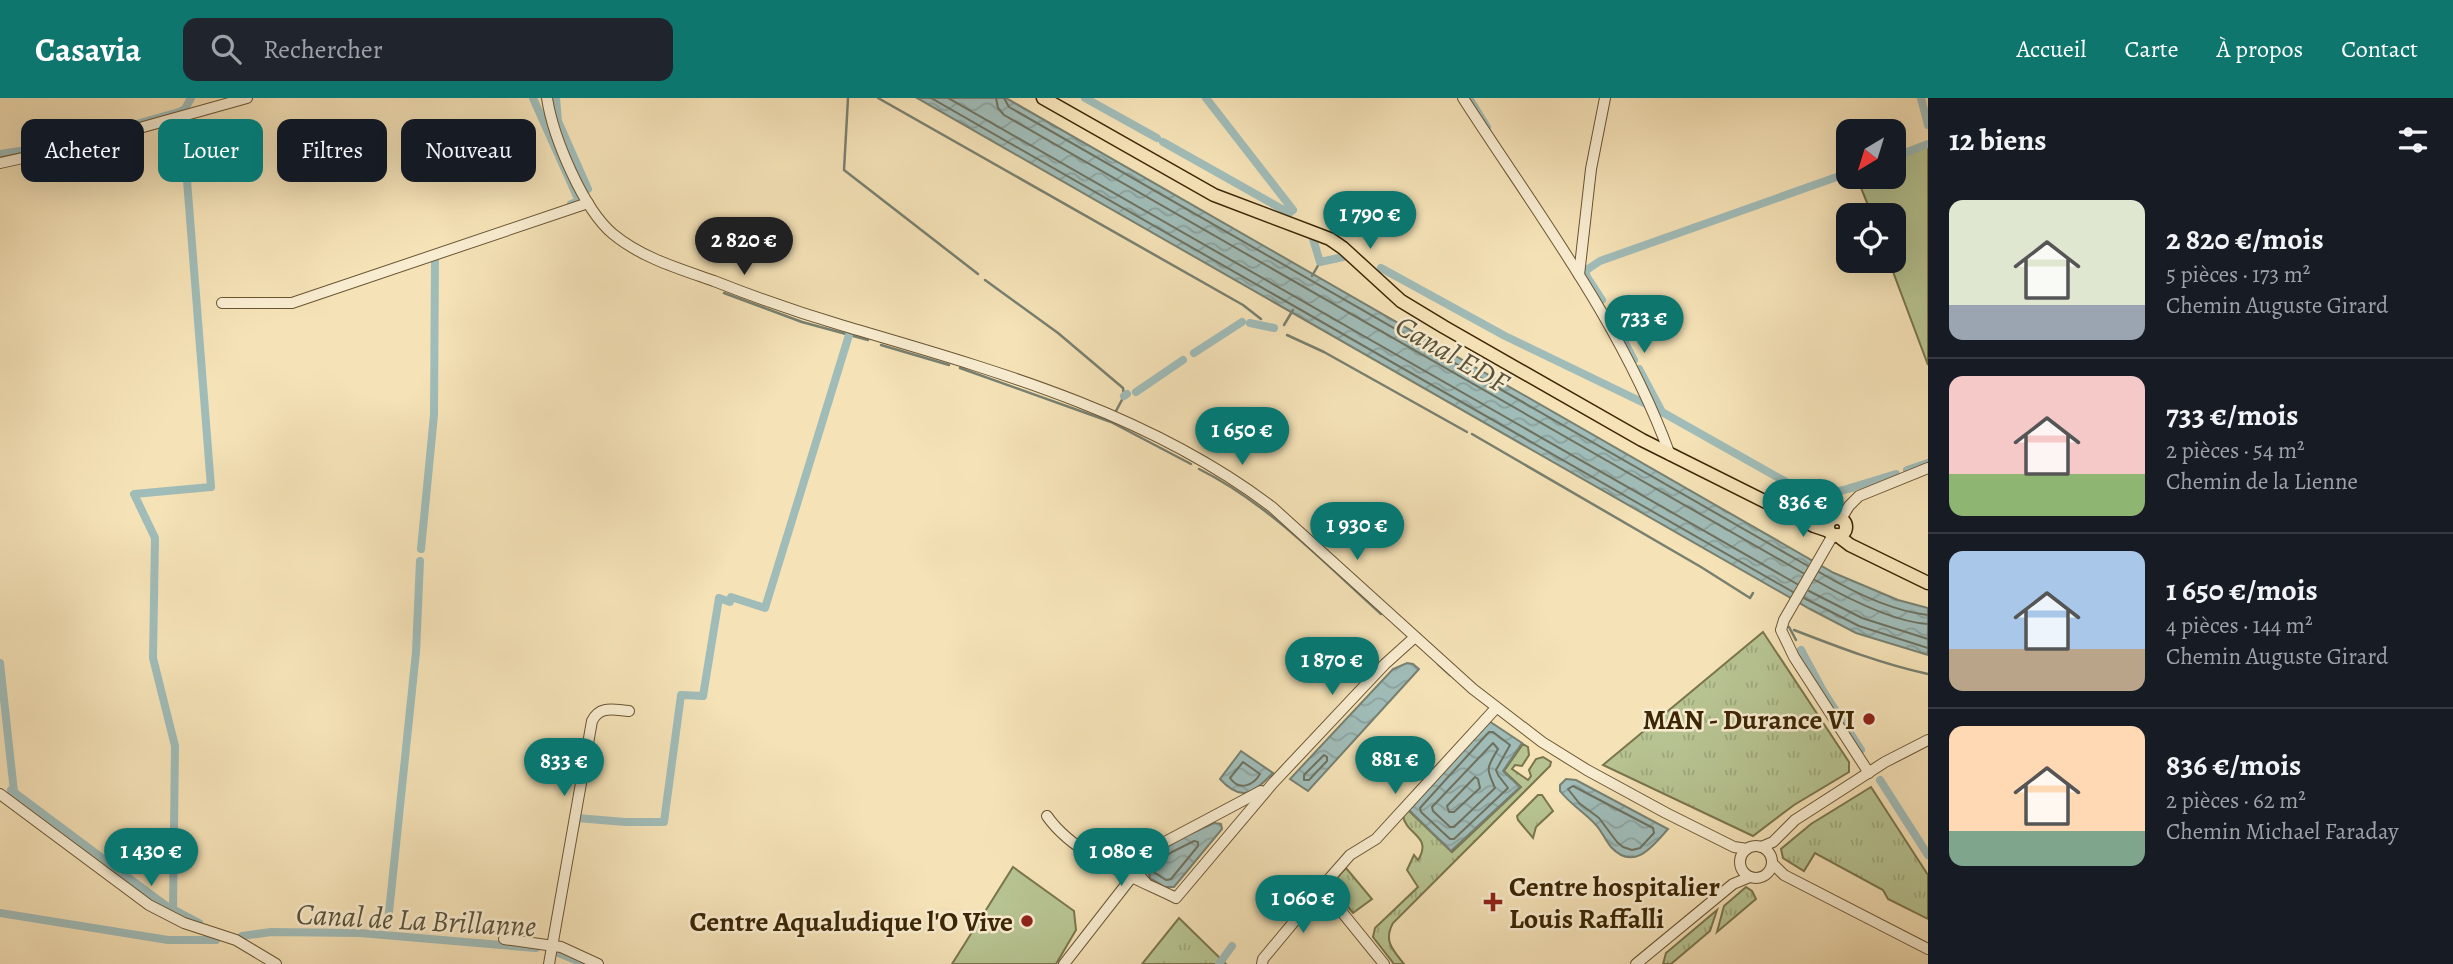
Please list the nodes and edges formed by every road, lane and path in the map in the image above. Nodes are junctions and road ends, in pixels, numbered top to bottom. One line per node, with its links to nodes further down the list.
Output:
1 (247, 98): 6 (street)
2 (547, 98): 7 (street)
3 (1044, 98): 10 (main road)
4 (1463, 98): 8 (street)
5 (1605, 98): 8 (street)
6 (0, 163)
7 (588, 203): 9 (street); 14 (street)
8 (1578, 275): 10 (street)
9 (222, 303)
10 (1670, 455): 12 (main road)
11 (1928, 468): 12 (street)
12 (1835, 530): 13 (main road); 18 (street)
13 (1928, 583)
14 (1415, 637): 15 (street); 19 (street)
15 (1496, 708): 26 (street); 35 (street)
16 (629, 711): 38 (street)
17 (1928, 740): 18 (street)
18 (1869, 773): 24 (street)
19 (1273, 783): 21 (street); 23 (street)
20 (0, 794): 39 (street)
21 (1218, 815): 23 (street); 28 (street)
22 (1047, 816): 31 (street)
23 (1230, 834): 33 (street)
24 (1773, 842): 25 (street); 27 (street)
25 (1761, 847): 26 (street); 27 (street)
26 (1743, 859): 32 (street); 34 (street)
27 (1772, 860): 29 (street); 30 (street)
28 (1143, 861): 31 (street); 33 (street)
29 (1767, 874): 30 (street); 32 (street)
30 (1784, 875): 37 (street)
31 (1132, 876): 33 (street); 41 (street)
32 (1750, 877): 34 (street)
33 (1148, 884)
34 (1733, 884): 44 (street)
35 (1324, 890): 42 (street); 43 (street)
36 (504, 939): 38 (street)
37 (1928, 949)
38 (550, 955): 40 (street)
39 (276, 964)
40 (598, 964)
41 (1064, 964)
42 (1262, 964)
43 (1384, 964)
44 (1636, 964)

